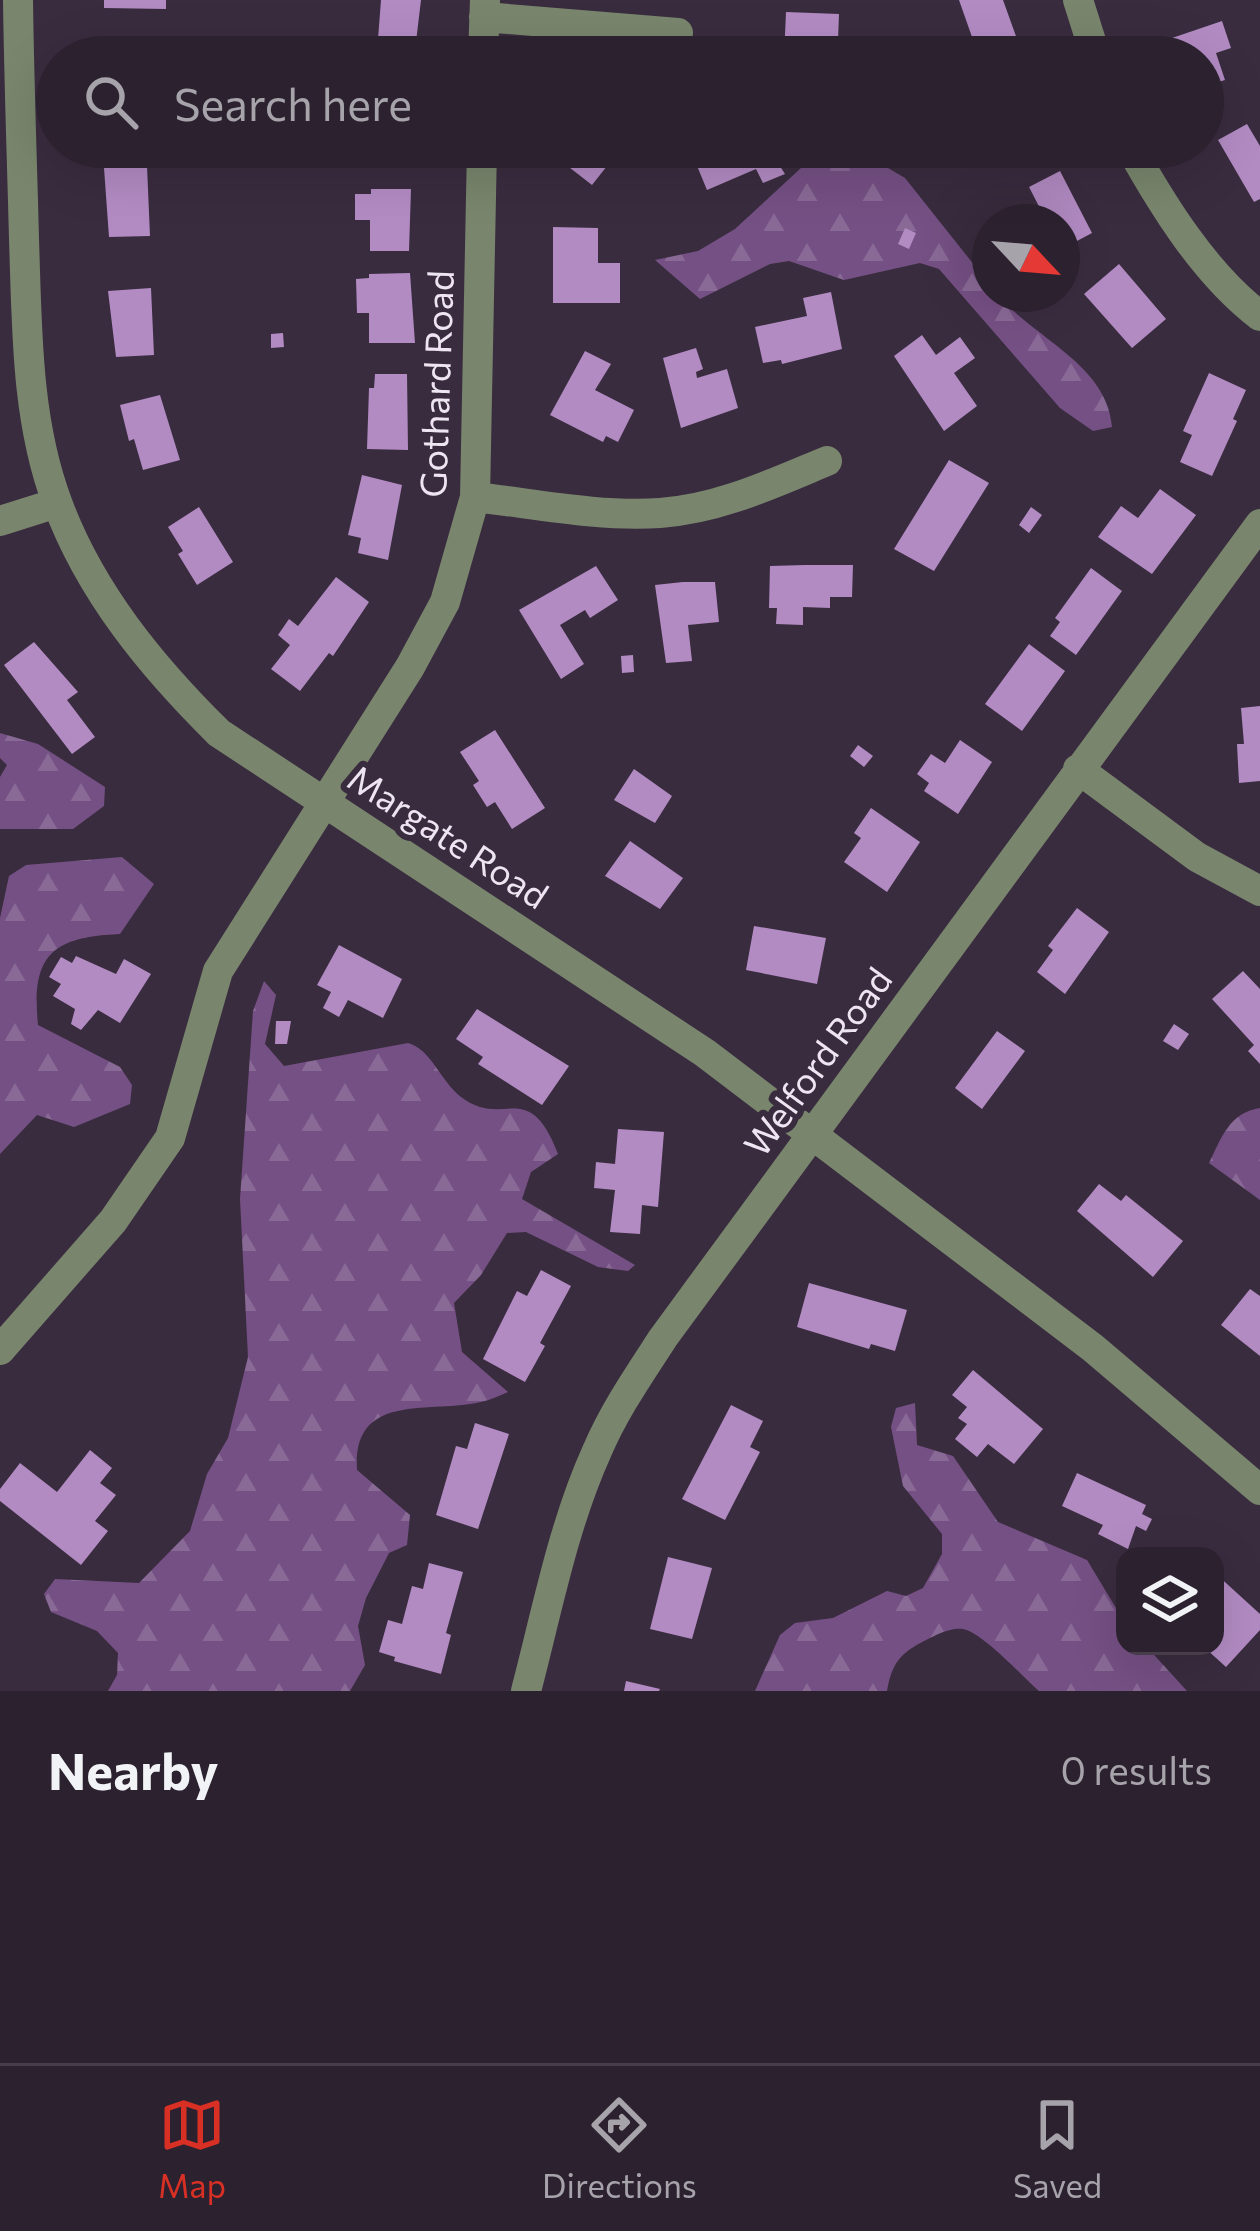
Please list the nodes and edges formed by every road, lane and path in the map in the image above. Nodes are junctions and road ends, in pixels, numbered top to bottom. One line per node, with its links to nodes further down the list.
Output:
1 (18, 0): 11 (street, Margate Road)
2 (1078, 0): 5 (street)
3 (485, 8): 4 (street)
4 (678, 33)
5 (1089, 36)
6 (482, 168): 10 (street, Gothard Road)
7 (1142, 168): 8 (street)
8 (1260, 316)
9 (827, 461): 10 (street)
10 (475, 496): 15 (street, Gothard Road)
11 (57, 503): 12 (street); 15 (street, Margate Road)
12 (0, 521)
13 (1260, 524): 14 (street, Welford Road)
14 (1078, 769): 16 (street); 17 (street, Welford Road)
15 (326, 805): 17 (street, Margate Road); 18 (street, Gothard Road)
16 (1260, 891)
17 (815, 1134): 19 (street, Margate Road); 20 (street, Welford Road)
18 (0, 1350)
19 (1260, 1490)
20 (526, 1691)

